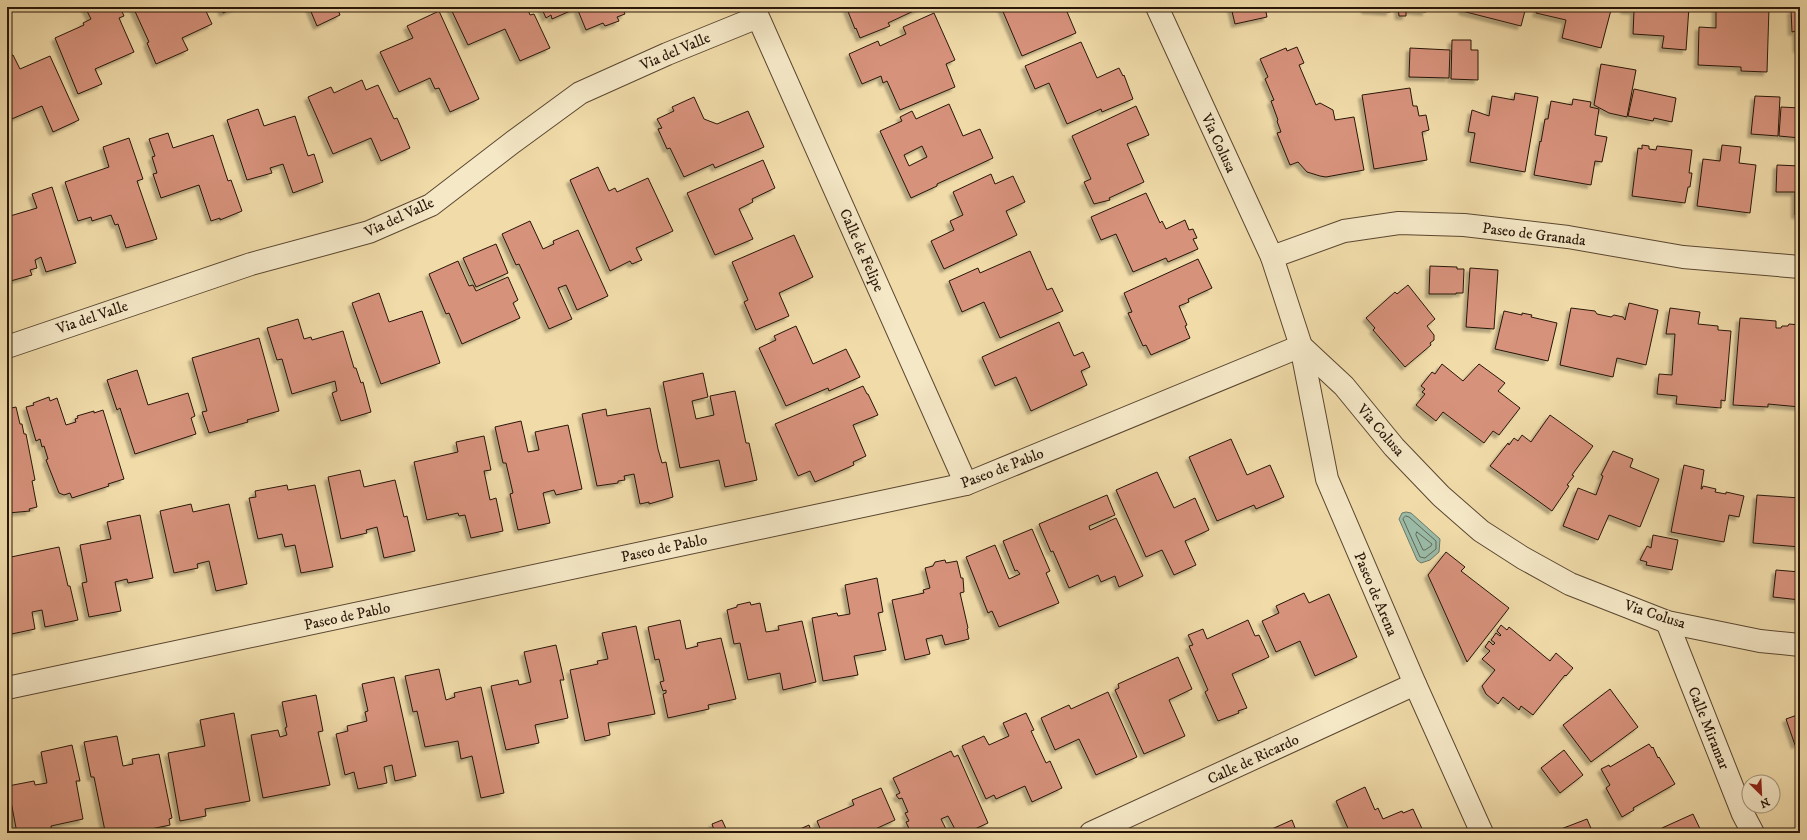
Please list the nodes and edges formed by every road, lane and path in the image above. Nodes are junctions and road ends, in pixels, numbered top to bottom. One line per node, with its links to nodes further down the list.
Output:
1 (1157, 7): 3 (street, Via Colusa)
2 (758, 17): 6 (street, Via del Valle); 7 (street, Calle de Felipe)
3 (1272, 257): 4 (street, Paseo de Granada); 5 (street, Via Colusa)
4 (1800, 267)
5 (1301, 346): 7 (street, Paseo de Pablo); 8 (street, Via Colusa); 10 (street, Paseo de Arena)
6 (7, 347)
7 (966, 484): 11 (street, Paseo de Pablo)
8 (1667, 622): 9 (street, Via Colusa); 14 (street, Calle Miramar)
9 (1800, 645)
10 (1415, 684): 12 (street, Calle de Ricardo); 13 (street, Paseo de Arena)
11 (7, 688)
12 (1091, 833)
13 (1482, 833)
14 (1753, 833)

